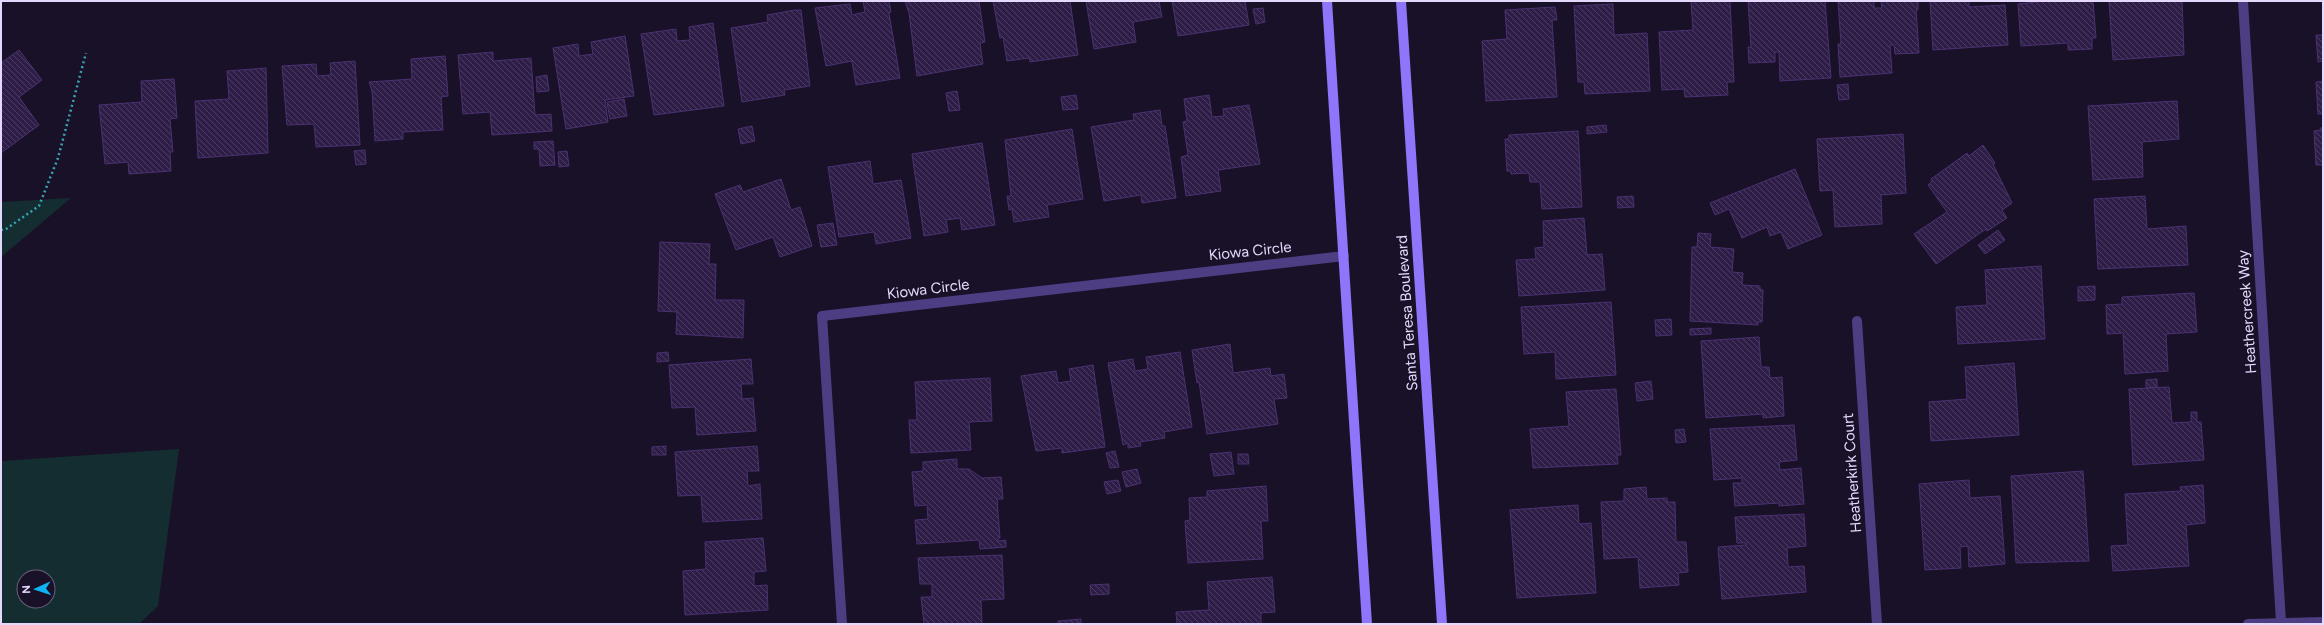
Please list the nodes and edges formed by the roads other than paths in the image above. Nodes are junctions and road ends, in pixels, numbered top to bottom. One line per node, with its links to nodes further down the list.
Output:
1 (1327, 1): 4 (main road)
2 (1401, 1): 10 (main road, Santa Teresa Boulevard)
3 (2243, 1): 6 (street, Heathercreek Way)
4 (1344, 256): 8 (street, Kiowa Circle); 9 (main road)
5 (1857, 321): 11 (street, Heatherkirk Court)
6 (2281, 622): 7 (street); 12 (street)
7 (2323, 622)
8 (842, 624)
9 (1367, 624)
10 (1442, 624)
11 (1877, 624)
12 (2248, 624)

